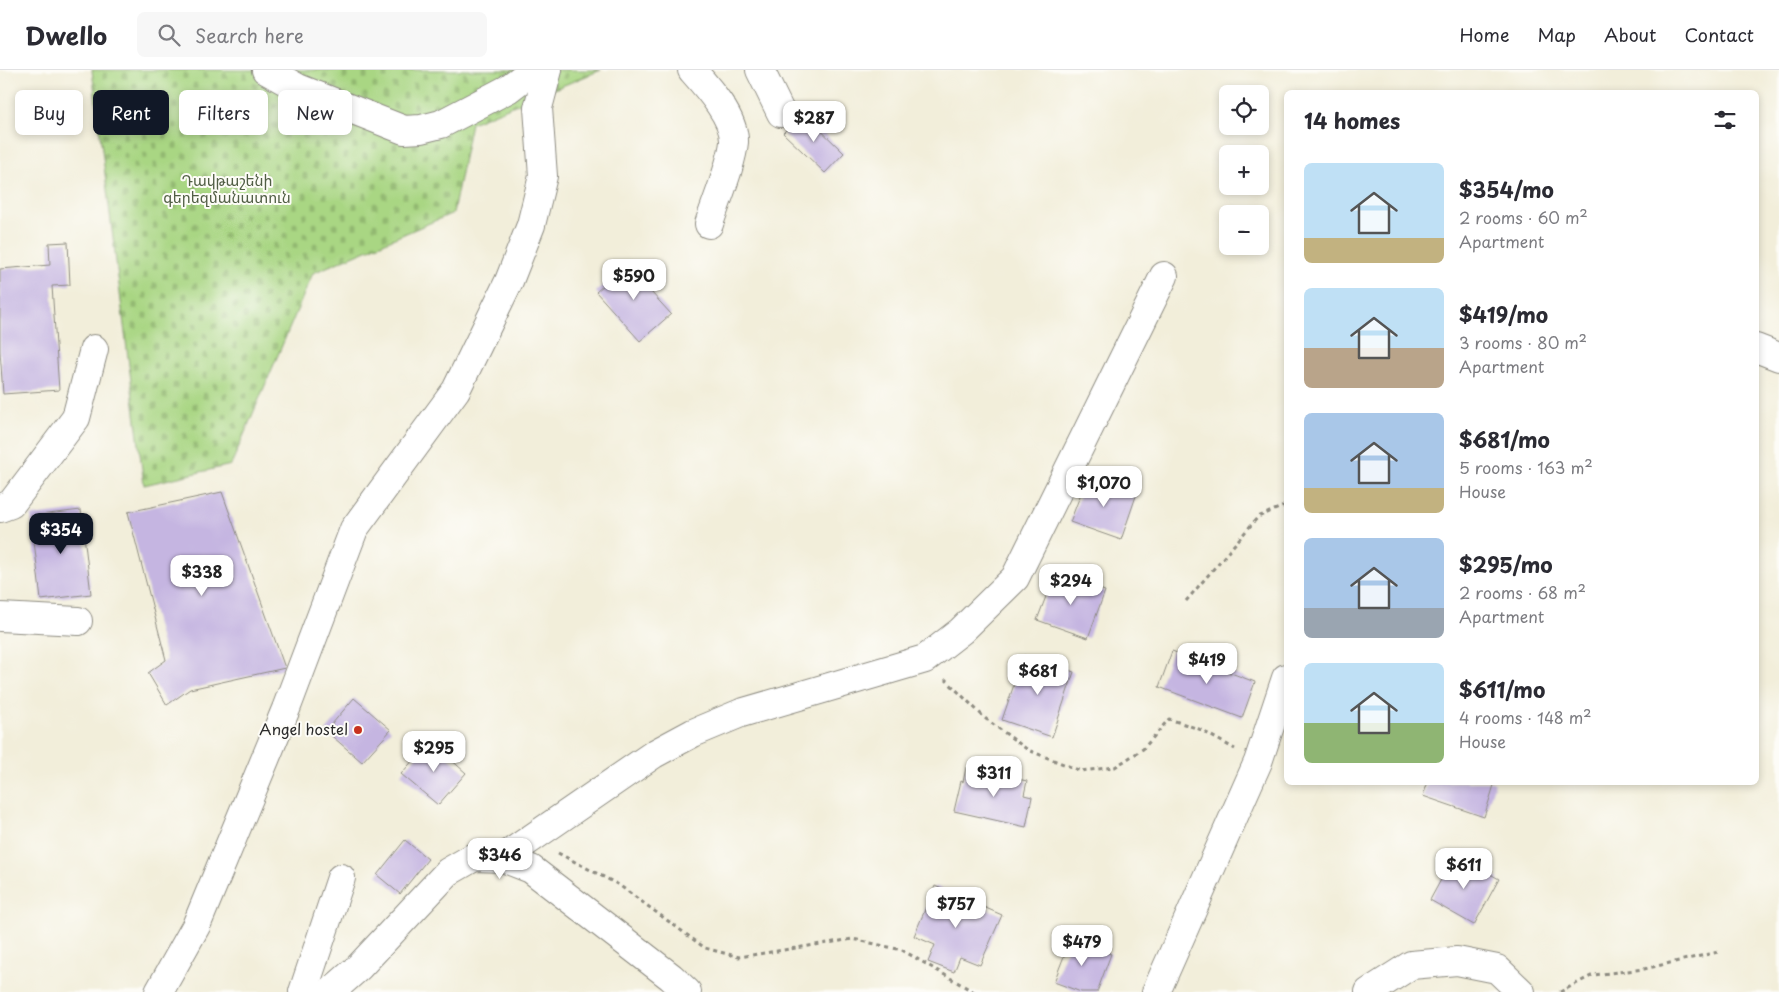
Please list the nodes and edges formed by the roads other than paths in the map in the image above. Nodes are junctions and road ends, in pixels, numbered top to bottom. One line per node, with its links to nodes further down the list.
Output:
1 (266, 70): 2 (street)
2 (533, 70)
3 (548, 70): 18 (street)
4 (692, 70): 7 (street)
5 (760, 70): 6 (street)
6 (781, 114)
7 (709, 224)
8 (1164, 276): 16 (street)
9 (94, 348): 12 (street)
10 (1759, 349): 11 (street)
11 (1779, 357)
12 (0, 508)
13 (0, 617): 14 (street)
14 (78, 621)
15 (1284, 684): 22 (street)
16 (503, 858): 20 (street); 21 (street)
17 (341, 878): 19 (street)
18 (159, 992)
19 (303, 992)
20 (329, 992)
21 (687, 992)
22 (1156, 992)
23 (1368, 992): 24 (street)
24 (1521, 992)

